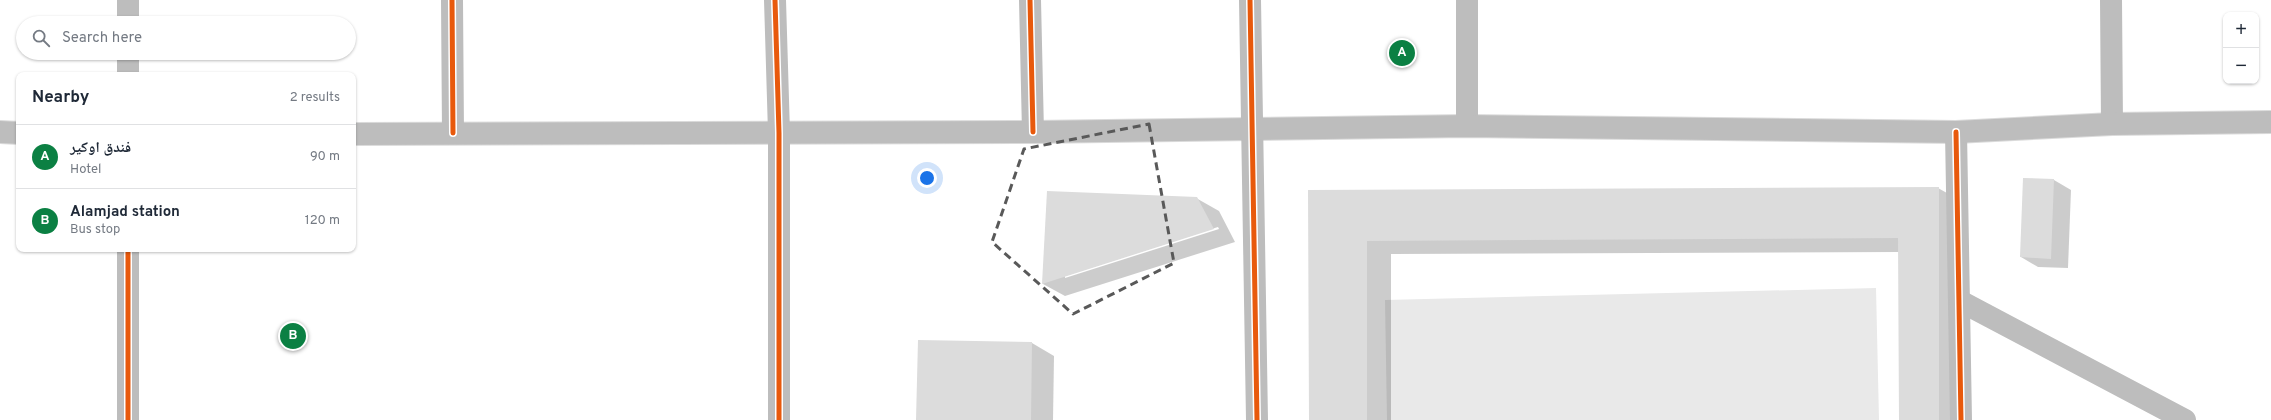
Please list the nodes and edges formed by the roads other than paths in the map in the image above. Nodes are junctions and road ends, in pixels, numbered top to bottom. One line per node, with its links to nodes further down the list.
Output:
1 (128, 0): 8 (main road)
2 (452, 0): 19 (main road)
3 (775, 0): 20 (main road)
4 (1030, 0): 16 (main road)
5 (1250, 0): 14 (main road)
6 (1467, 0): 13 (main road)
7 (2111, 0): 12 (main road)
8 (128, 16)
9 (128, 60): 10 (main road)
10 (128, 72)
11 (2271, 122): 12 (main road)
12 (2112, 124): 17 (main road)
13 (1467, 126): 14 (main road); 17 (main road)
14 (1252, 128): 16 (main road); 26 (main road)
15 (0, 132): 18 (main road)
16 (1033, 132): 20 (main road)
17 (1956, 132): 23 (main road)
18 (16, 133)
19 (453, 133): 20 (main road); 21 (main road)
20 (779, 133): 25 (main road)
21 (356, 134)
22 (128, 252): 24 (main road)
23 (1960, 302): 27 (main road); 28 (main road)
24 (128, 420)
25 (779, 420)
26 (1257, 420)
27 (1961, 420)
28 (2185, 420)

